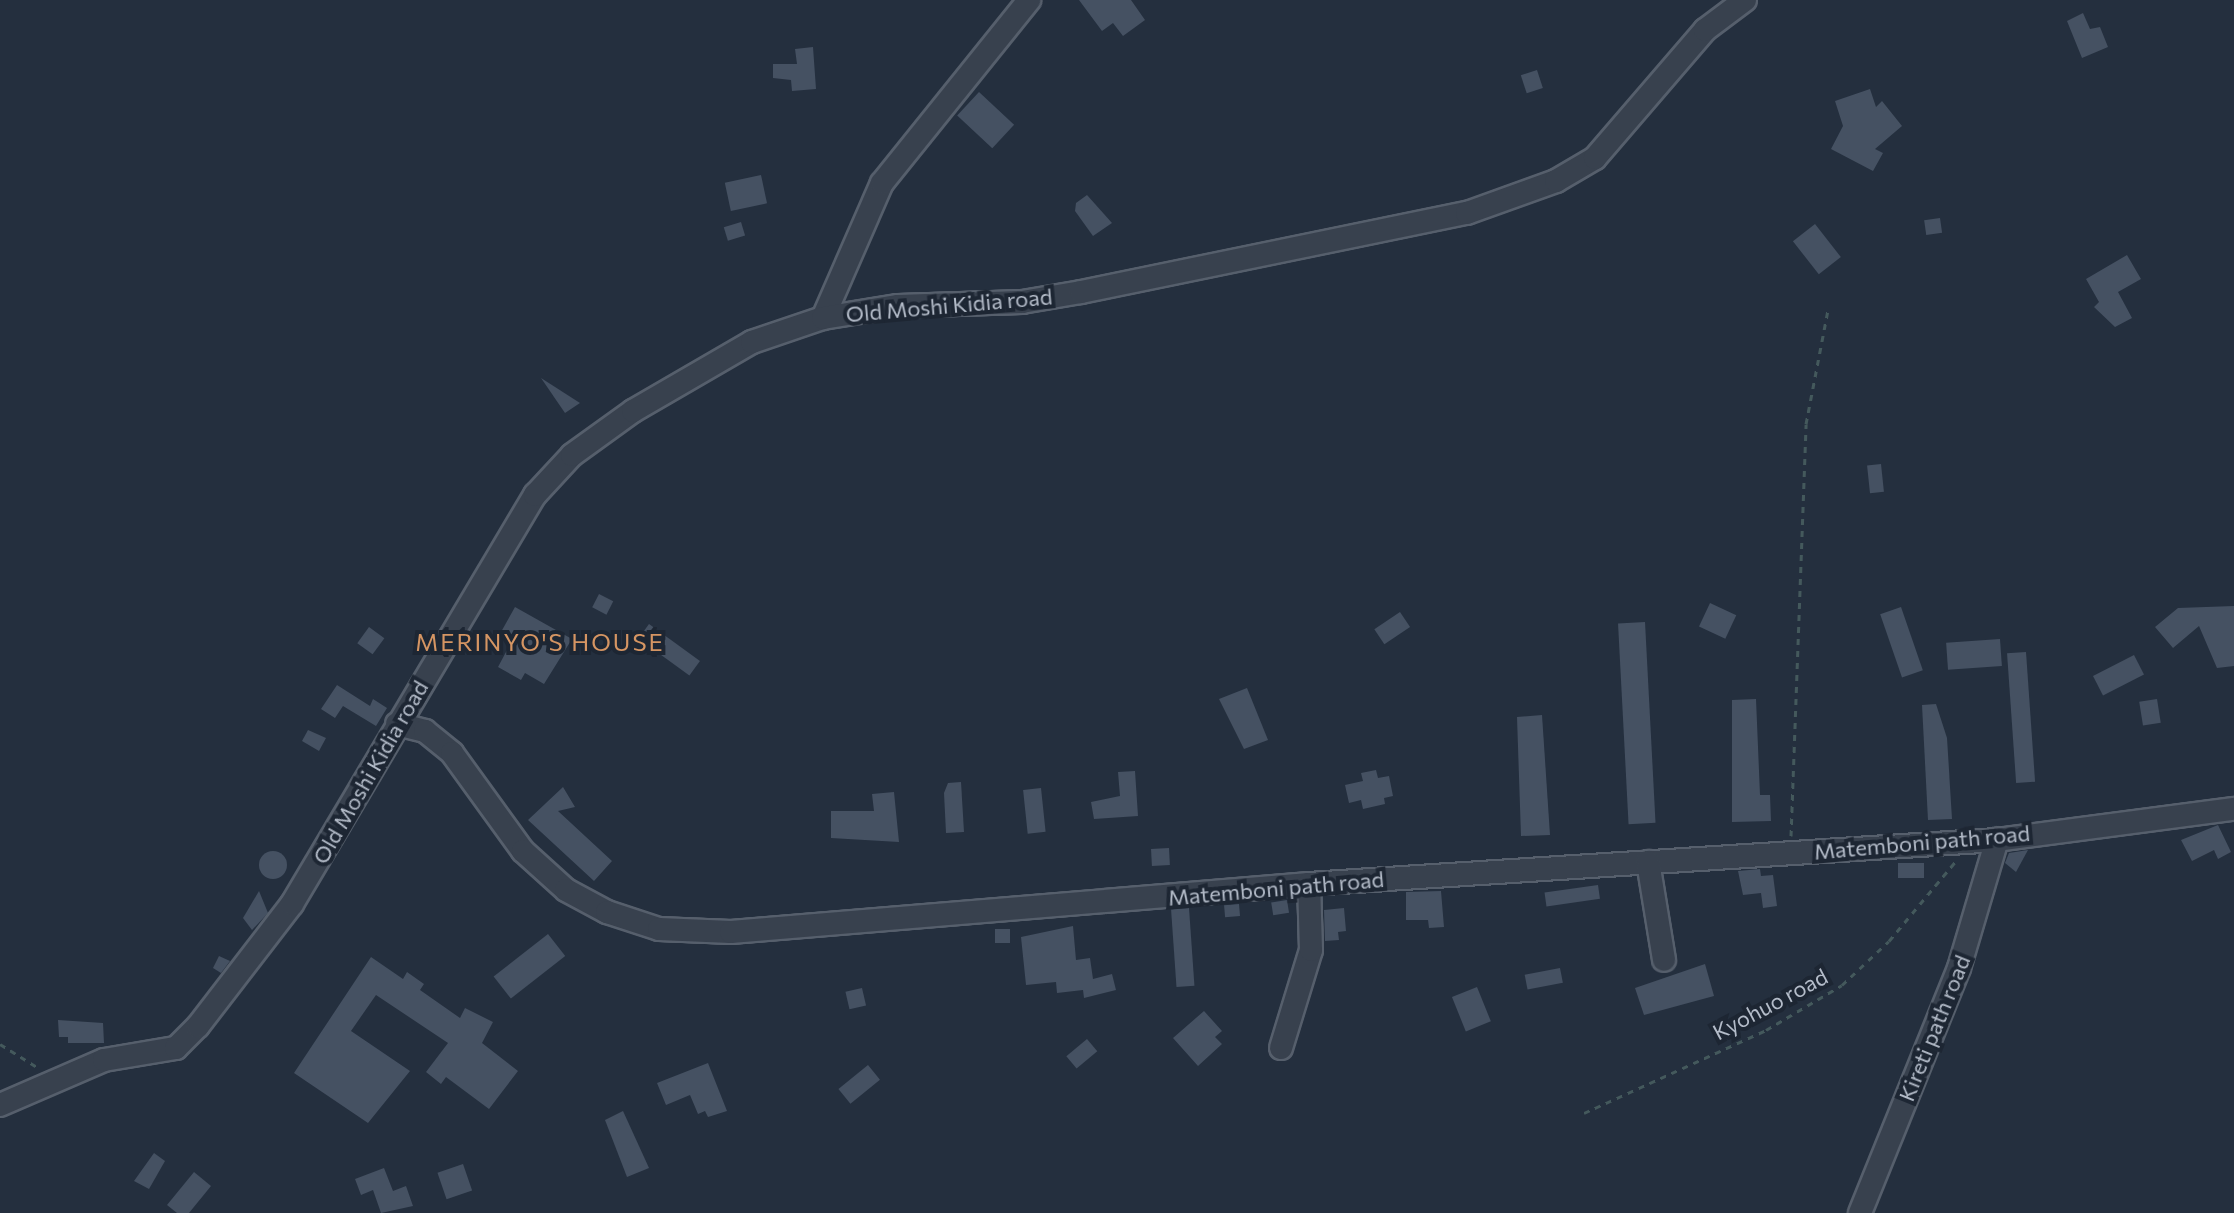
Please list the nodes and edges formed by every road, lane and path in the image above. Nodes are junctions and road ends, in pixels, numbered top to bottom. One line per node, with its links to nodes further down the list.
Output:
1 (1029, 0): 4 (street)
2 (1745, 0): 4 (street, Old Moshi Kidia road)
3 (1828, 310): 9 (path)
4 (823, 318): 5 (street, Old Moshi Kidia road)
5 (397, 724): 11 (street, Matemboni path road); 15 (street, Old Moshi Kidia road)
6 (2234, 809): 7 (street, Matemboni path road)
7 (1997, 840): 8 (street, Matemboni path road); 18 (street, Kireti path road)
8 (1969, 842): 9 (street, Matemboni path road); 17 (path, Kyohuo road)
9 (1791, 853): 10 (street, Matemboni path road)
10 (1648, 862): 11 (street, Matemboni path road); 12 (street)
11 (1309, 884): 14 (street)
12 (1664, 960)
13 (0, 1044): 15 (path)
14 (1281, 1048)
15 (54, 1077): 16 (street, Old Moshi Kidia road)
16 (0, 1105)
17 (1584, 1113)
18 (1860, 1213)

